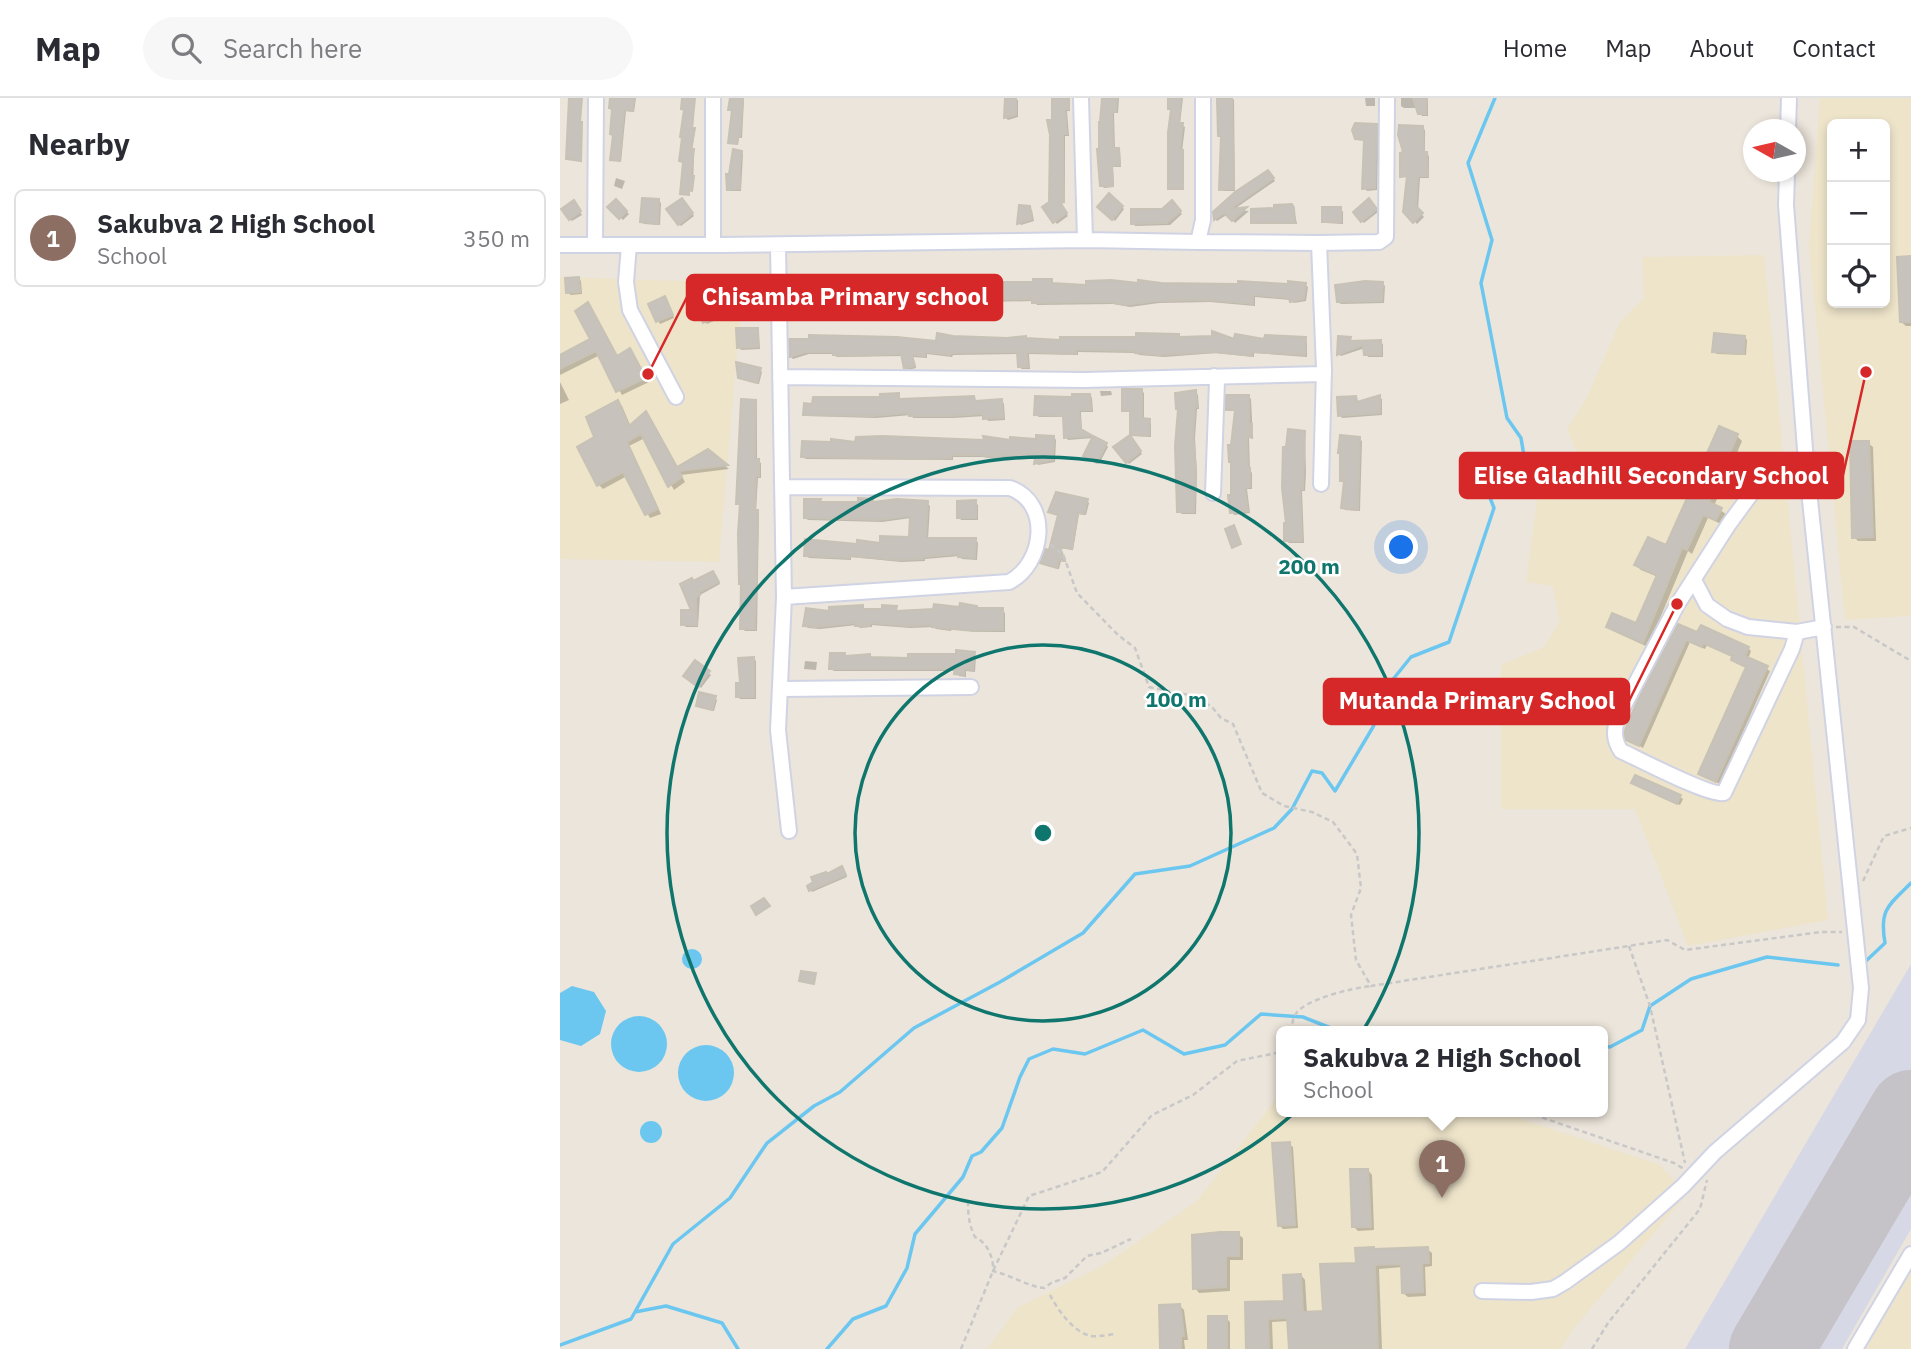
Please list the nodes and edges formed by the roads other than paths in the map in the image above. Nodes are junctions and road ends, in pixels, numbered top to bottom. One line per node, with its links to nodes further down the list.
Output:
1 (596, 98): 13 (street)
2 (713, 98): 15 (street)
3 (1082, 98): 9 (street)
4 (1203, 98): 10 (street)
5 (1387, 98): 11 (street)
6 (1789, 98): 7 (street)
7 (1788, 119)
8 (1787, 182): 21 (street)
9 (1085, 240): 10 (street); 16 (street)
10 (1198, 243): 11 (street)
11 (1319, 243): 17 (street)
12 (560, 245): 13 (street)
13 (595, 245): 14 (street)
14 (629, 245): 15 (street); 20 (street)
15 (713, 245): 16 (street)
16 (778, 245): 19 (street)
17 (1324, 374): 18 (street); 22 (street)
18 (1214, 376): 19 (street); 24 (street)
19 (780, 377): 23 (street)
20 (676, 397)
21 (1806, 462): 25 (street); 27 (street)
22 (1321, 484)
23 (783, 487): 26 (street); 26 (street)
24 (1213, 494)
25 (1694, 580): 28 (street); 28 (street)
26 (784, 597): 30 (street)
27 (1824, 628): 28 (street); 33 (street)
28 (1797, 632)
29 (971, 687): 30 (street)
30 (782, 689): 31 (street)
31 (789, 831)
32 (1911, 1254): 34 (street)
33 (1482, 1291)
34 (1855, 1349)

